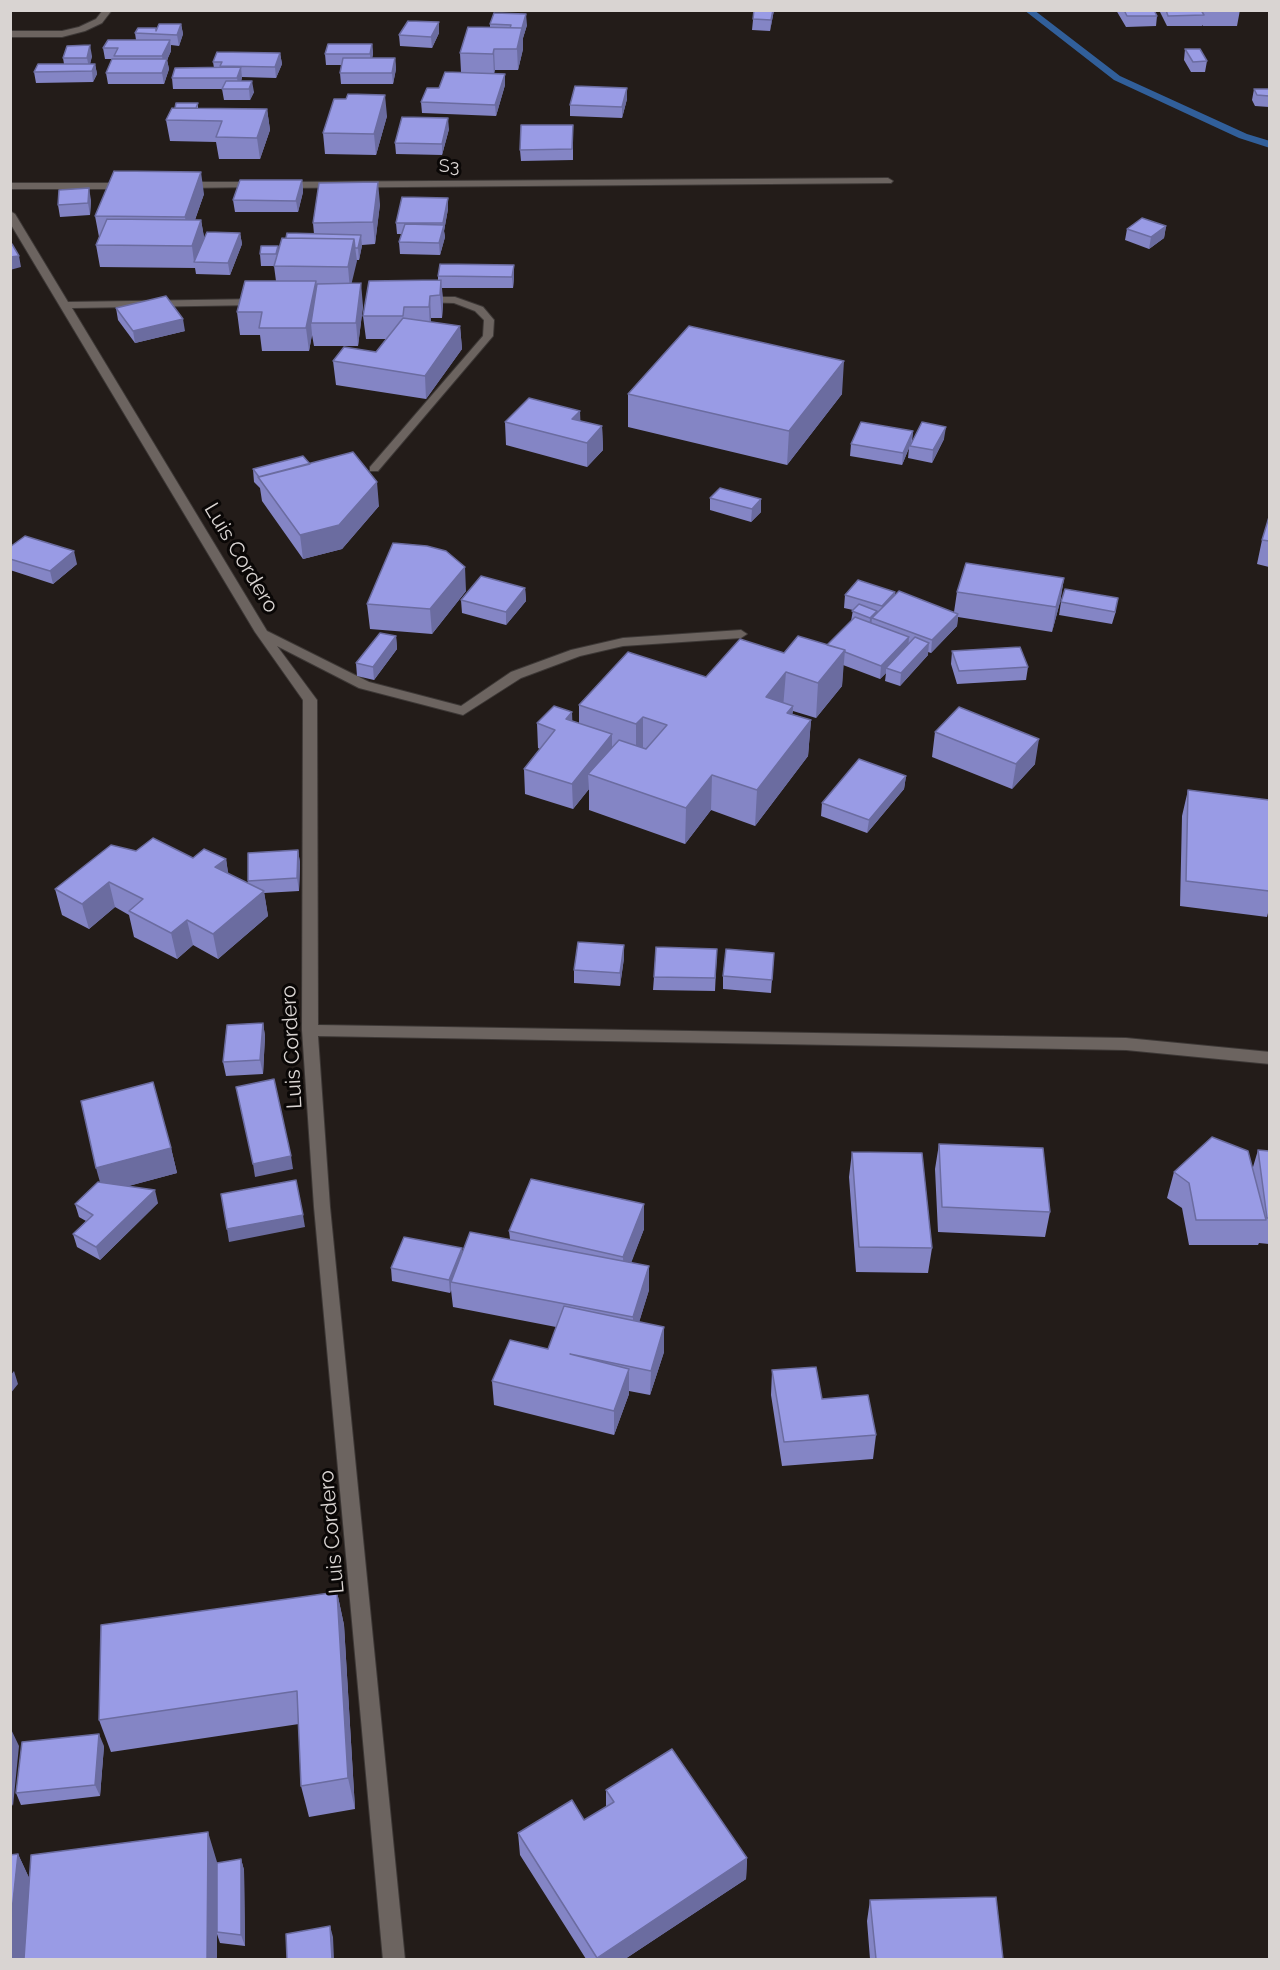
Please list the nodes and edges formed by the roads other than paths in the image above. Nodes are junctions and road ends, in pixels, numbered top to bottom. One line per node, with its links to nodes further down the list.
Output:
1 (108, 10): 2 (street)
2 (10, 34)
3 (888, 181): 4 (street, S3)
4 (177, 185)
5 (10, 186): 6 (street)
6 (141, 186)
7 (10, 214): 10 (street, Luis Cordero)
8 (407, 300): 11 (street)
9 (266, 302): 10 (street)
10 (66, 304): 12 (street, Luis Cordero)
11 (374, 469)
12 (261, 632): 13 (street); 14 (street, Luis Cordero)
13 (741, 634)
14 (310, 1030): 15 (street); 16 (street, Luis Cordero)
15 (1269, 1058)
16 (394, 1959)

